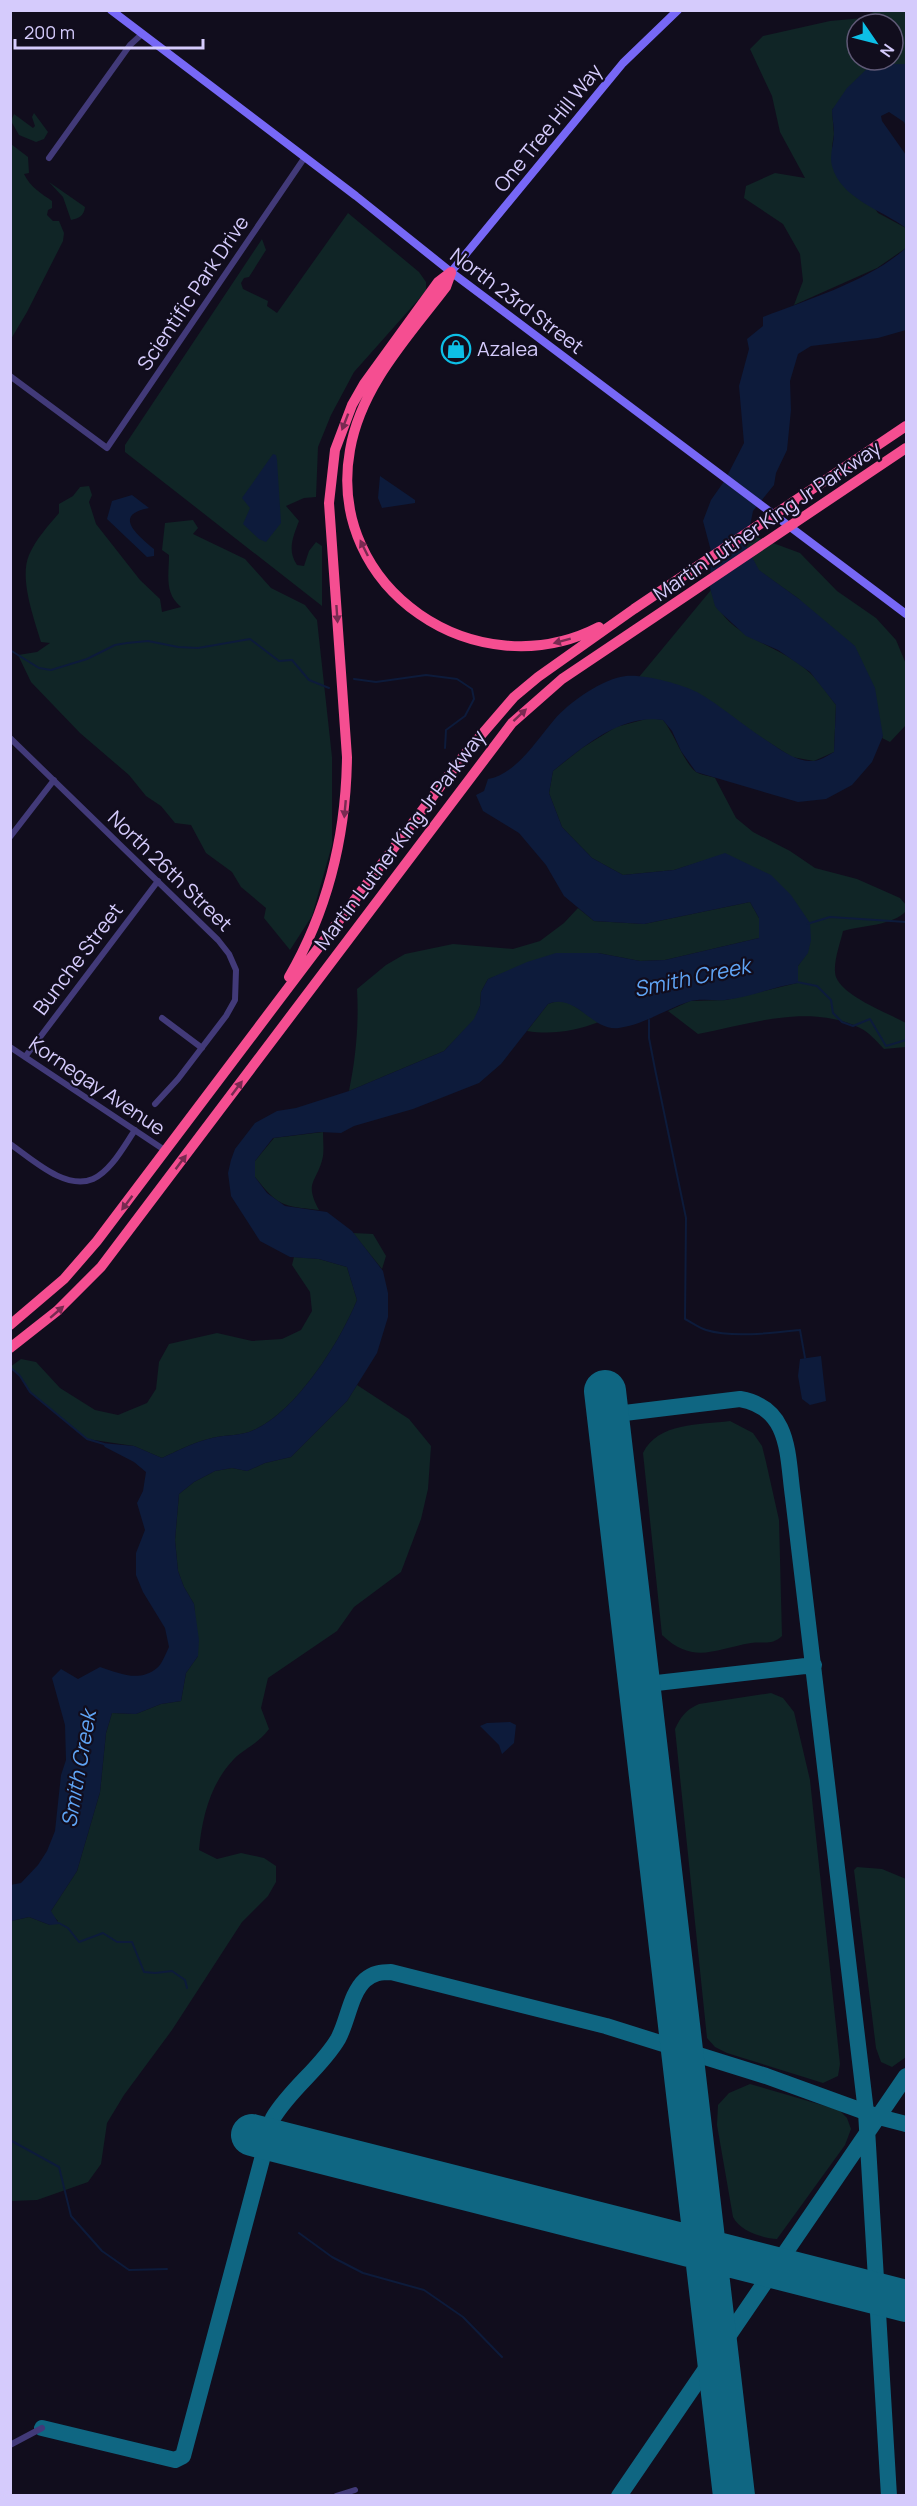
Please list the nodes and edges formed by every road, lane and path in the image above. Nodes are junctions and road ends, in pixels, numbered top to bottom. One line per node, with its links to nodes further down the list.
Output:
1 (111, 10): 3 (main road, North 23rd Street)
2 (678, 10): 6 (main road, One Tree Hill Way)
3 (142, 34): 4 (main road, North 23rd Street); 5 (street)
4 (305, 156): 6 (main road, North 23rd Street); 7 (street, Scientific Park Drive)
5 (49, 158)
6 (451, 272): 12 (highway, one-way to 6); 13 (main road, North 23rd Street); 18 (highway, one-way to 18)
7 (10, 376)
8 (906, 426): 12 (highway, Martin Luther King Jr Parkway)
9 (906, 448): 11 (highway, Martin Luther King Jr Parkway)
10 (906, 457): 11 (highway)
11 (879, 466): 28 (highway, Martin Luther King Jr Parkway, one-way to 11)
12 (634, 609): 18 (highway, Martin Luther King Jr Parkway)
13 (906, 615)
14 (10, 738): 15 (street, North 26th Street)
15 (54, 780): 16 (street); 17 (street, North 26th Street)
16 (10, 837)
17 (158, 881): 21 (street, North 26th Street); 22 (street, Bunche Street)
18 (268, 1014): 26 (highway, Martin Luther King Jr Parkway)
19 (162, 1018): 21 (street)
20 (10, 1047): 22 (street, Kornegay Avenue)
21 (202, 1048): 23 (street, Kornegay Avenue)
22 (25, 1057): 24 (street, Kornegay Avenue)
23 (155, 1104)
24 (135, 1130): 25 (street); 26 (street, Kornegay Avenue)
25 (10, 1144)
26 (166, 1151): 27 (highway, Martin Luther King Jr Parkway, one-way to 27)
27 (10, 1325)
28 (10, 1348)
29 (42, 2428): 30 (street)
30 (10, 2445)
31 (356, 2490): 32 (street)
32 (336, 2496)

